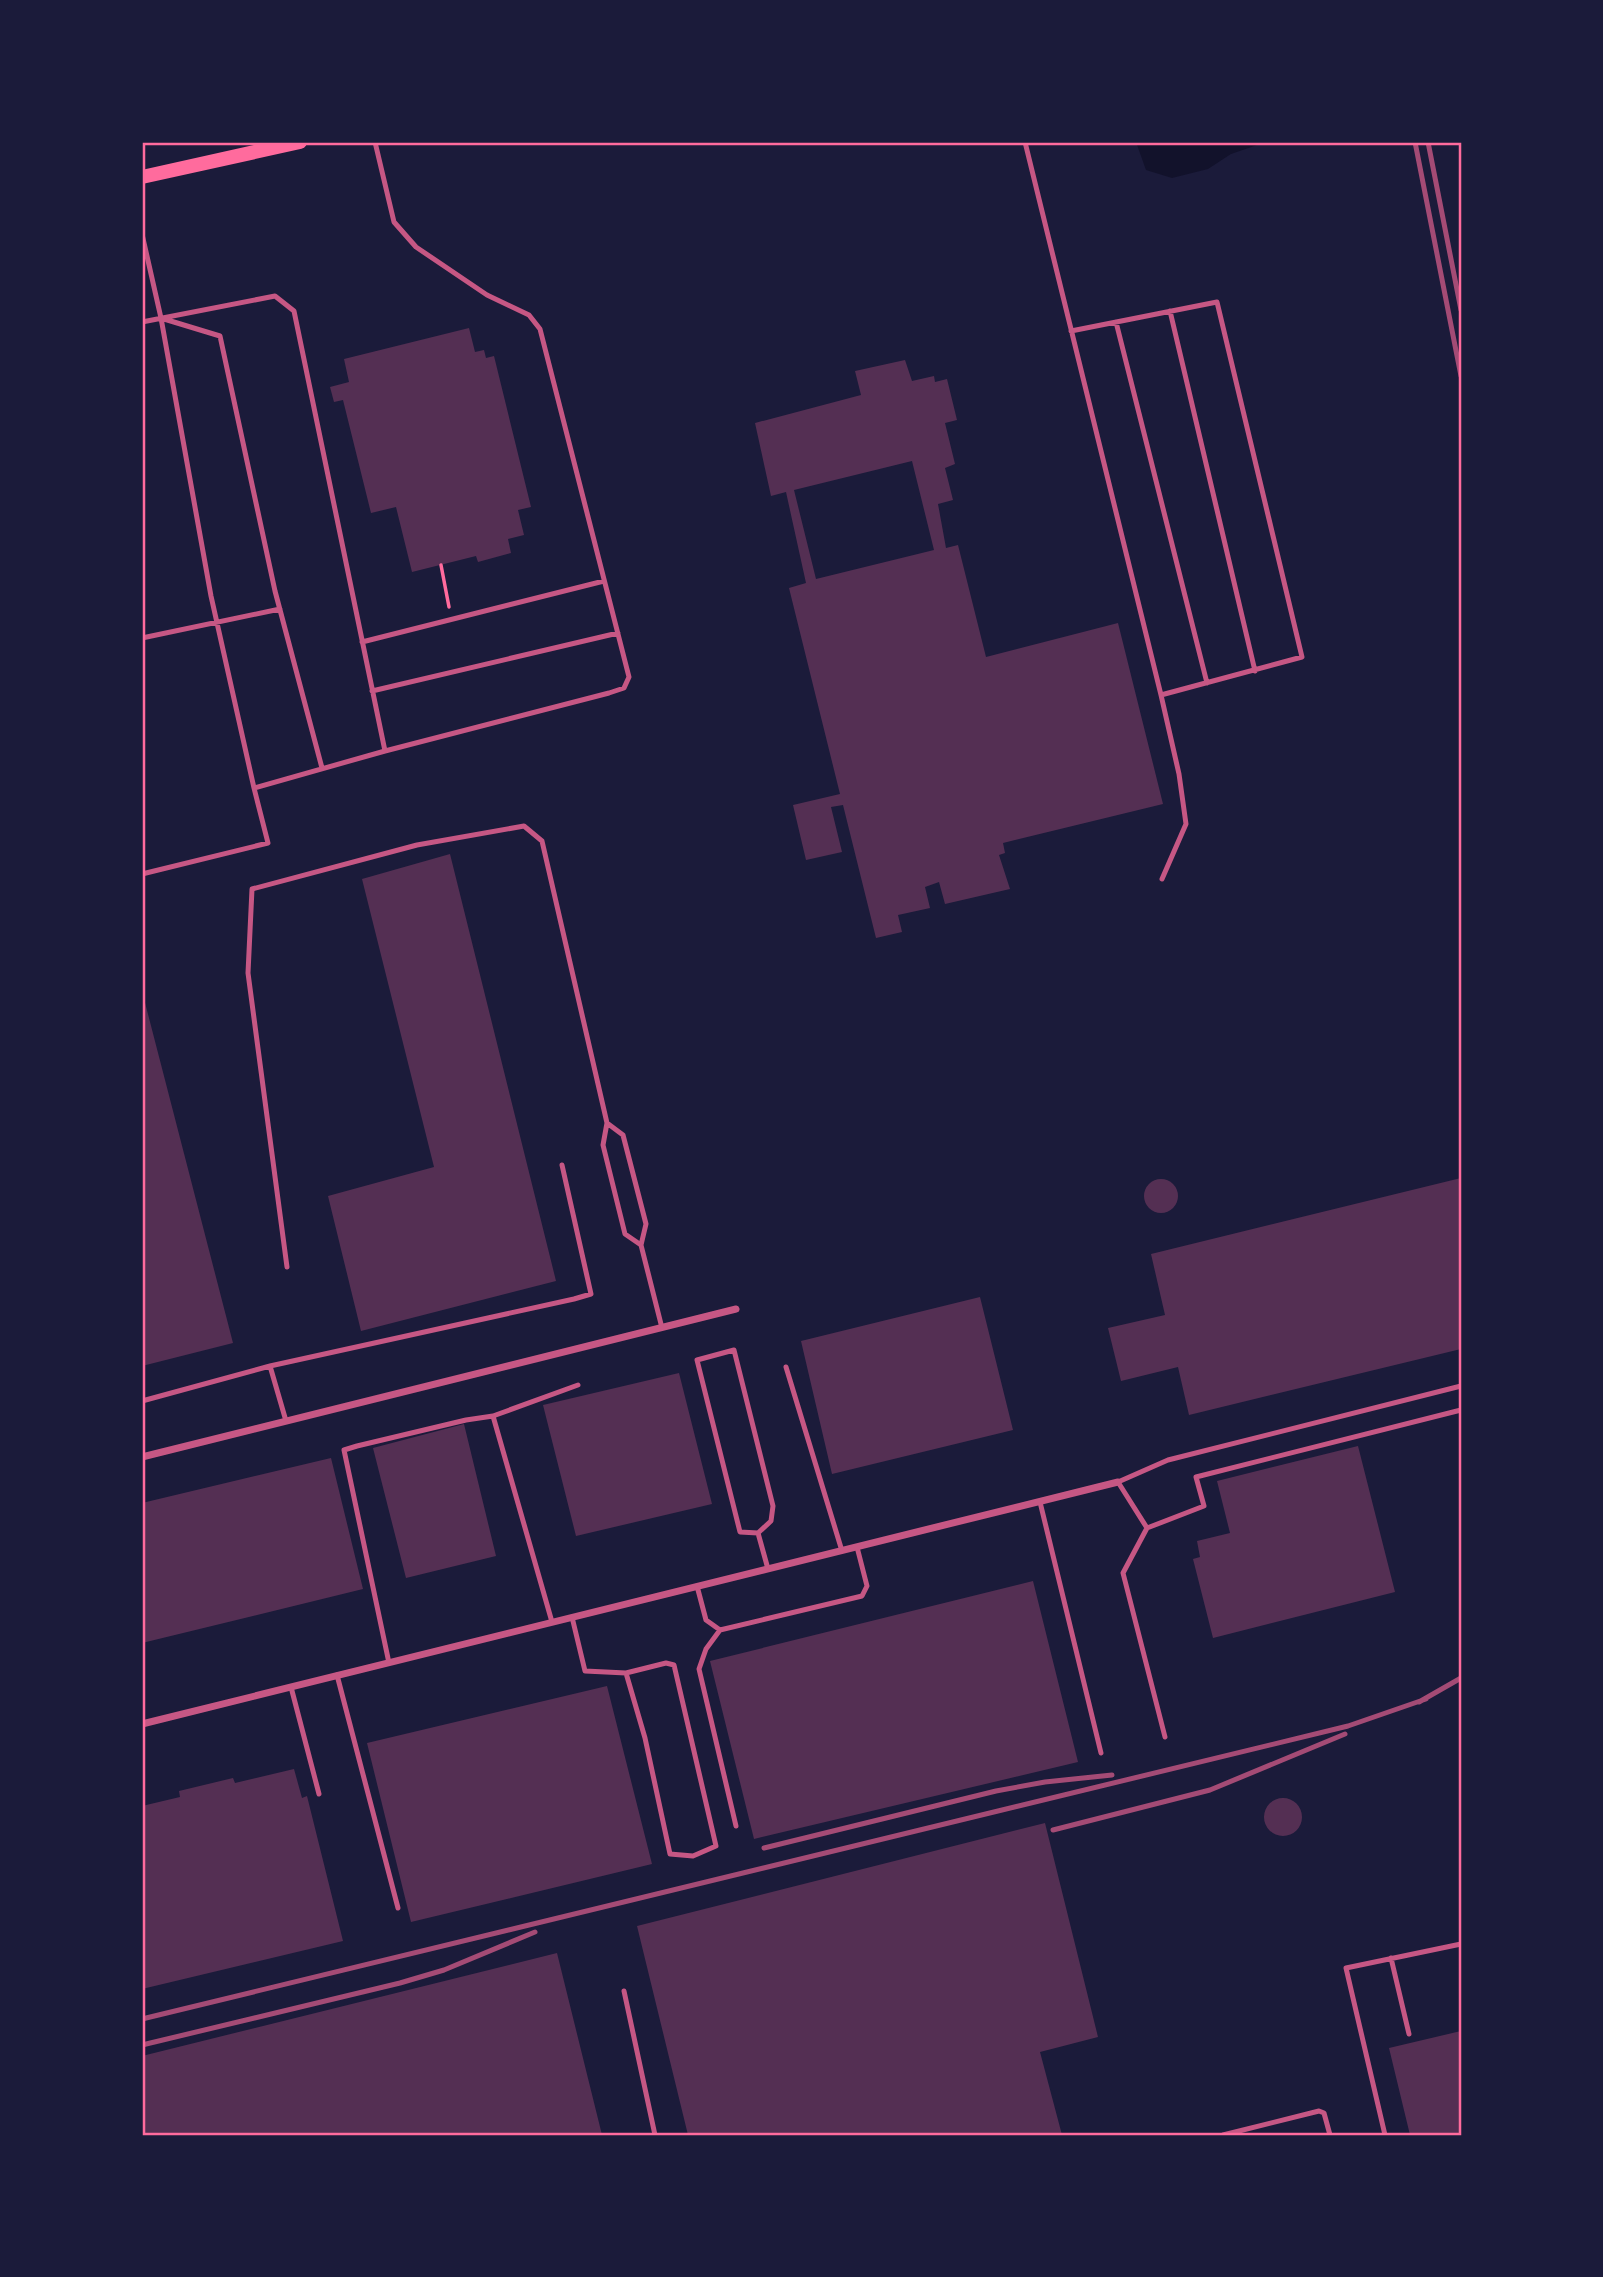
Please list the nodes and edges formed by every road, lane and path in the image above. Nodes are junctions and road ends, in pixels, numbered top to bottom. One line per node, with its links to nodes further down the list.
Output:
1 (300, 142): 4 (main road)
2 (375, 142): 12 (lane)
3 (1025, 142): 10 (lane)
4 (142, 177)
5 (142, 234): 7 (lane)
6 (1170, 311): 9 (lane); 19 (lane); 19 (lane)
7 (162, 318): 8 (lane); 13 (lane); 15 (lane); 18 (lane)
8 (142, 322)
9 (1116, 322): 10 (lane); 20 (lane)
10 (1071, 331): 22 (lane)
11 (441, 565): 14 (path)
12 (604, 581): 16 (lane); 18 (lane)
13 (280, 609): 15 (lane); 24 (lane)
14 (449, 611)
15 (217, 623): 17 (lane); 25 (lane)
16 (618, 634): 21 (lane); 23 (lane)
17 (142, 638)
18 (362, 642): 21 (lane)
19 (1255, 671): 20 (lane)
20 (1207, 683): 22 (lane)
21 (372, 691): 23 (lane)
22 (1161, 695): 27 (lane)
23 (384, 751): 24 (lane)
24 (322, 768): 25 (lane)
25 (254, 788): 26 (lane)
26 (142, 874)
27 (1162, 879)
28 (607, 1123): 30 (lane); 30 (lane); 31 (lane)
29 (562, 1165): 34 (lane)
30 (641, 1245): 33 (lane)
31 (287, 1267)
32 (736, 1309): 33 (street)
33 (662, 1328): 41 (street)
34 (270, 1366): 38 (lane); 41 (lane)
35 (786, 1367): 48 (lane)
36 (578, 1385): 40 (lane)
37 (1461, 1386): 43 (lane)
38 (142, 1401)
39 (1461, 1410): 45 (lane)
40 (493, 1416): 52 (lane); 54 (lane)
41 (286, 1421): 42 (street)
42 (142, 1457)
43 (1118, 1482): 44 (street); 45 (lane)
44 (1040, 1502): 47 (street); 60 (lane)
45 (1147, 1528): 59 (lane)
46 (758, 1533): 46 (lane); 49 (lane)
47 (857, 1547): 48 (street); 53 (lane)
48 (842, 1551): 49 (street)
49 (768, 1569): 50 (street)
50 (697, 1587): 51 (street); 53 (lane)
51 (572, 1617): 52 (street); 55 (lane)
52 (552, 1622): 54 (street)
53 (720, 1630): 62 (lane)
54 (389, 1663): 56 (street)
55 (626, 1673): 55 (lane)
56 (337, 1675): 57 (street); 63 (lane)
57 (290, 1687): 58 (street); 61 (lane)
58 (142, 1724)
59 (1165, 1737)
60 (1101, 1753)
61 (319, 1794)
62 (736, 1826)
63 (398, 1908)
64 (1461, 1944): 65 (lane)
65 (1391, 1958): 67 (lane); 71 (lane)
66 (624, 1991): 68 (lane)
67 (1409, 2034)
68 (655, 2135)
69 (1223, 2135): 70 (lane)
70 (1330, 2135)
71 (1385, 2135)

